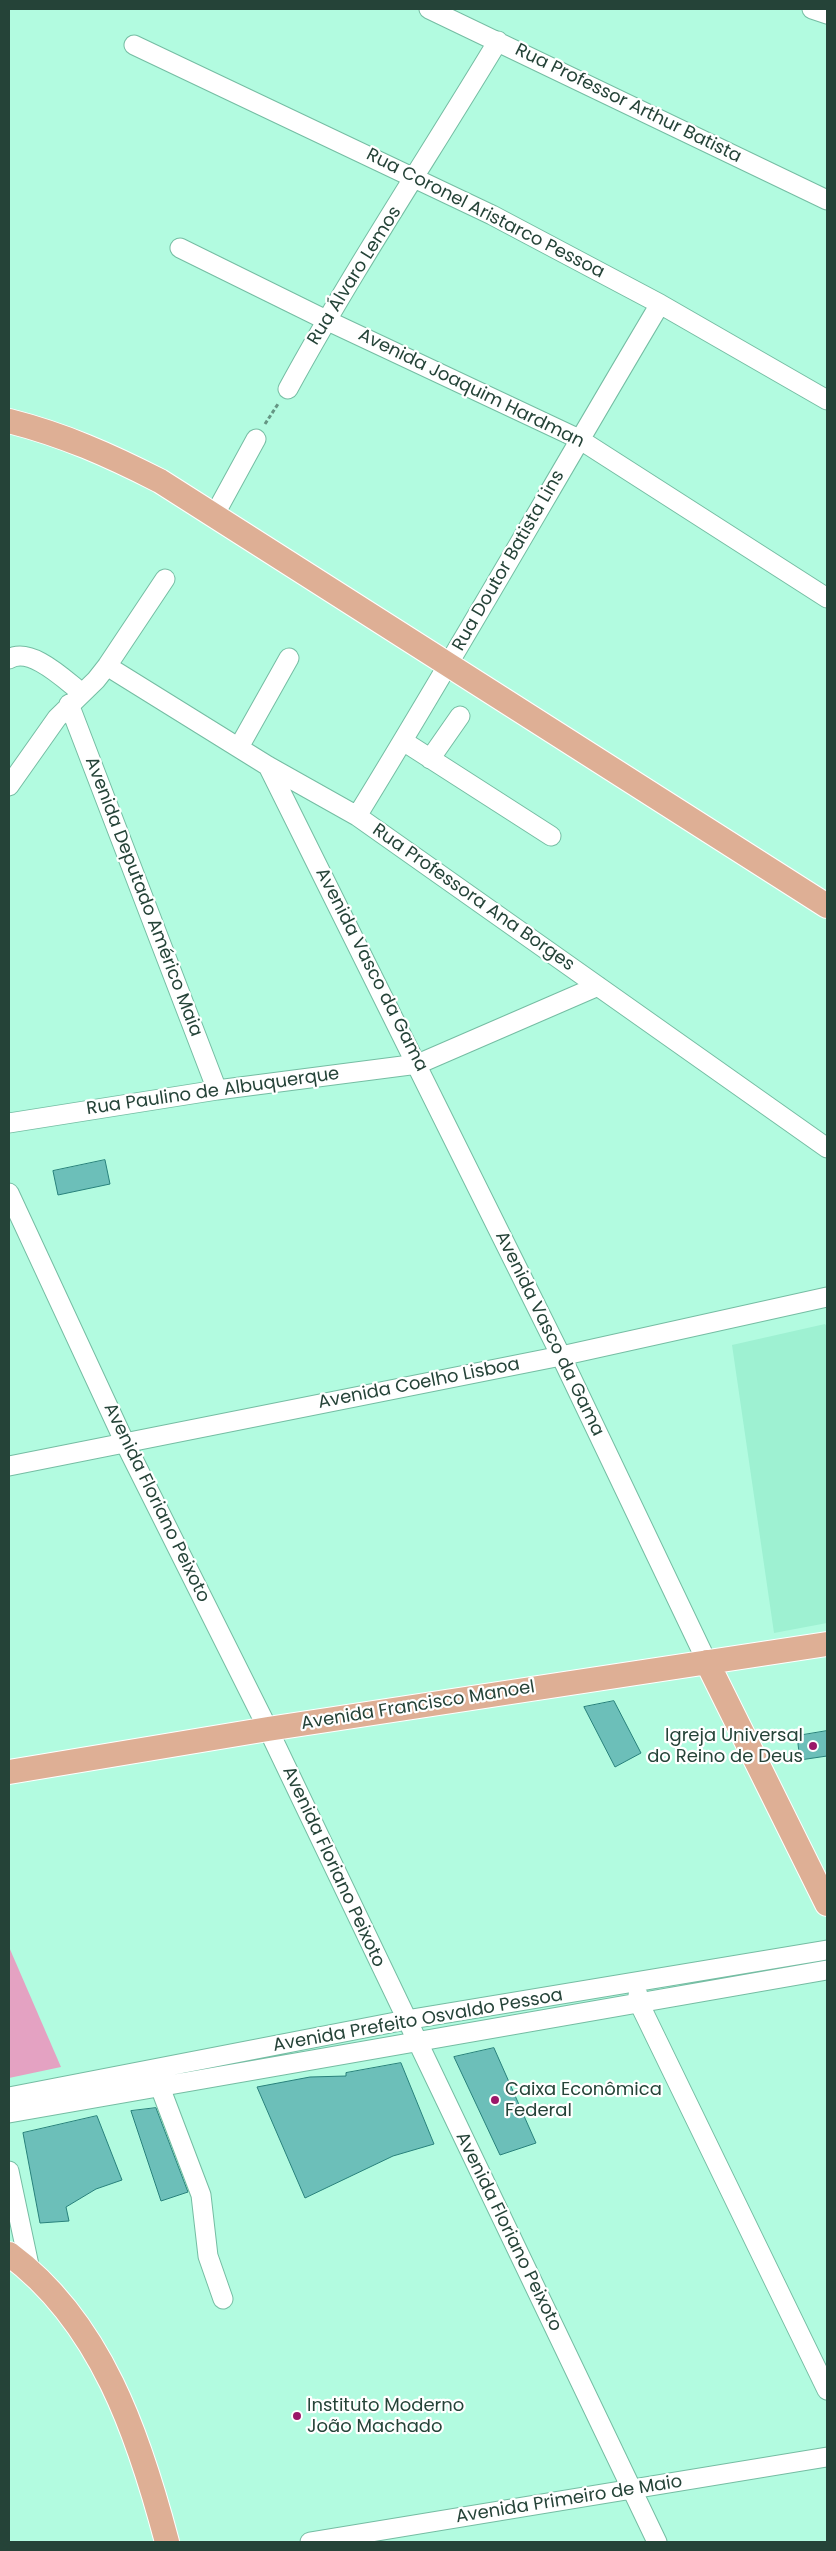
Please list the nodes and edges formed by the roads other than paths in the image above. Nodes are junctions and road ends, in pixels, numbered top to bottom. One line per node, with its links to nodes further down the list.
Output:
1 (429, 9): 4 (street, Rua Professor Arthur Batista)
2 (812, 9): 3 (street)
3 (827, 14)
4 (498, 41): 6 (street, Rua Álvaro Lemos); 7 (street, Rua Professor Arthur Batista)
5 (134, 45): 6 (street, Rua Coronel Aristarco Pessoa)
6 (416, 178): 9 (street, Rua Coronel Aristarco Pessoa); 10 (street, Rua Álvaro Lemos)
7 (827, 200)
8 (180, 248): 10 (street, Avenida Joaquim Hardman)
9 (660, 304): 12 (street, Rua Coronel Aristarco Pessoa); 15 (street, Rua Doutor Batista Lins)
10 (326, 320): 11 (street, Rua Álvaro Lemos); 15 (street, Avenida Joaquim Hardman)
11 (288, 389)
12 (827, 400)
13 (9, 421): 16 (main road)
14 (256, 439): 16 (street)
15 (579, 439): 18 (street, Avenida Joaquim Hardman); 21 (street, Rua Doutor Batista Lins)
16 (215, 514): 21 (main road)
17 (165, 579): 22 (street)
18 (827, 598)
19 (289, 658): 26 (street)
20 (9, 659): 23 (street)
21 (450, 664): 25 (street, Rua Doutor Batista Lins); 32 (main road)
22 (107, 666): 23 (street); 26 (street, Rua Professora Ana Borges)
23 (76, 698): 29 (street); 35 (street, Avenida Deputado Américo Maia)
24 (460, 716): 27 (street)
25 (403, 741): 27 (street); 30 (street, Rua Doutor Batista Lins)
26 (239, 747): 28 (street, Rua Professora Ana Borges)
27 (430, 758): 31 (street)
28 (268, 766): 30 (street, Rua Professora Ana Borges); 34 (street, Avenida Vasco da Gama)
29 (9, 786)
30 (357, 816): 33 (street, Rua Professora Ana Borges)
31 (551, 836)
32 (827, 906)
33 (598, 986): 34 (street, Rua Paulino de Albuquerque); 37 (street, Rua Professora Ana Borges)
34 (418, 1064): 35 (street, Rua Paulino de Albuquerque); 40 (street, Avenida Vasco da Gama)
35 (217, 1090): 36 (street, Rua Paulino de Albuquerque)
36 (9, 1123)
37 (827, 1148)
38 (9, 1193): 41 (street, Avenida Floriano Peixoto)
39 (827, 1297): 40 (street, Avenida Coelho Lisboa)
40 (561, 1356): 41 (street, Avenida Coelho Lisboa); 44 (street, Avenida Vasco da Gama)
41 (125, 1442): 42 (street, Avenida Coelho Lisboa); 45 (street, Avenida Floriano Peixoto)
42 (9, 1466)
43 (827, 1644): 44 (main road, Avenida Francisco Manoel)
44 (707, 1662): 45 (main road, Avenida Francisco Manoel); 47 (main road, Avenida Vasco da Gama)
45 (268, 1729): 46 (main road, Avenida Francisco Manoel); 52 (street, Avenida Floriano Peixoto)
46 (9, 1772)
47 (827, 1904)
48 (827, 1950): 50 (street, Avenida Prefeito Osvaldo Pessoa)
49 (827, 1970): 51 (street, Avenida Prefeito Osvaldo Pessoa)
50 (635, 1984): 51 (street); 52 (street, Avenida Prefeito Osvaldo Pessoa)
51 (640, 2004): 54 (street, Avenida Prefeito Osvaldo Pessoa); 63 (street)
52 (406, 2020): 53 (street, Avenida Prefeito Osvaldo Pessoa); 54 (street, Avenida Floriano Peixoto)
53 (337, 2034): 55 (street); 57 (street, Avenida Prefeito Osvaldo Pessoa)
54 (417, 2040): 55 (street, Avenida Prefeito Osvaldo Pessoa); 65 (street, Avenida Floriano Peixoto)
55 (342, 2055): 56 (street, Avenida Prefeito Osvaldo Pessoa)
56 (160, 2087): 58 (street, Avenida Prefeito Osvaldo Pessoa); 62 (street)
57 (9, 2097)
58 (9, 2113)
59 (9, 2171): 61 (street)
60 (9, 2254): 61 (main road)
61 (30, 2270): 66 (main road)
62 (223, 2300)
63 (827, 2390)
64 (827, 2457): 65 (street, Avenida Primeiro de Maio)
65 (631, 2490): 67 (street, Avenida Primeiro de Maio); 68 (street, Avenida Floriano Peixoto)
66 (167, 2542)
67 (310, 2542)
68 (657, 2542)

